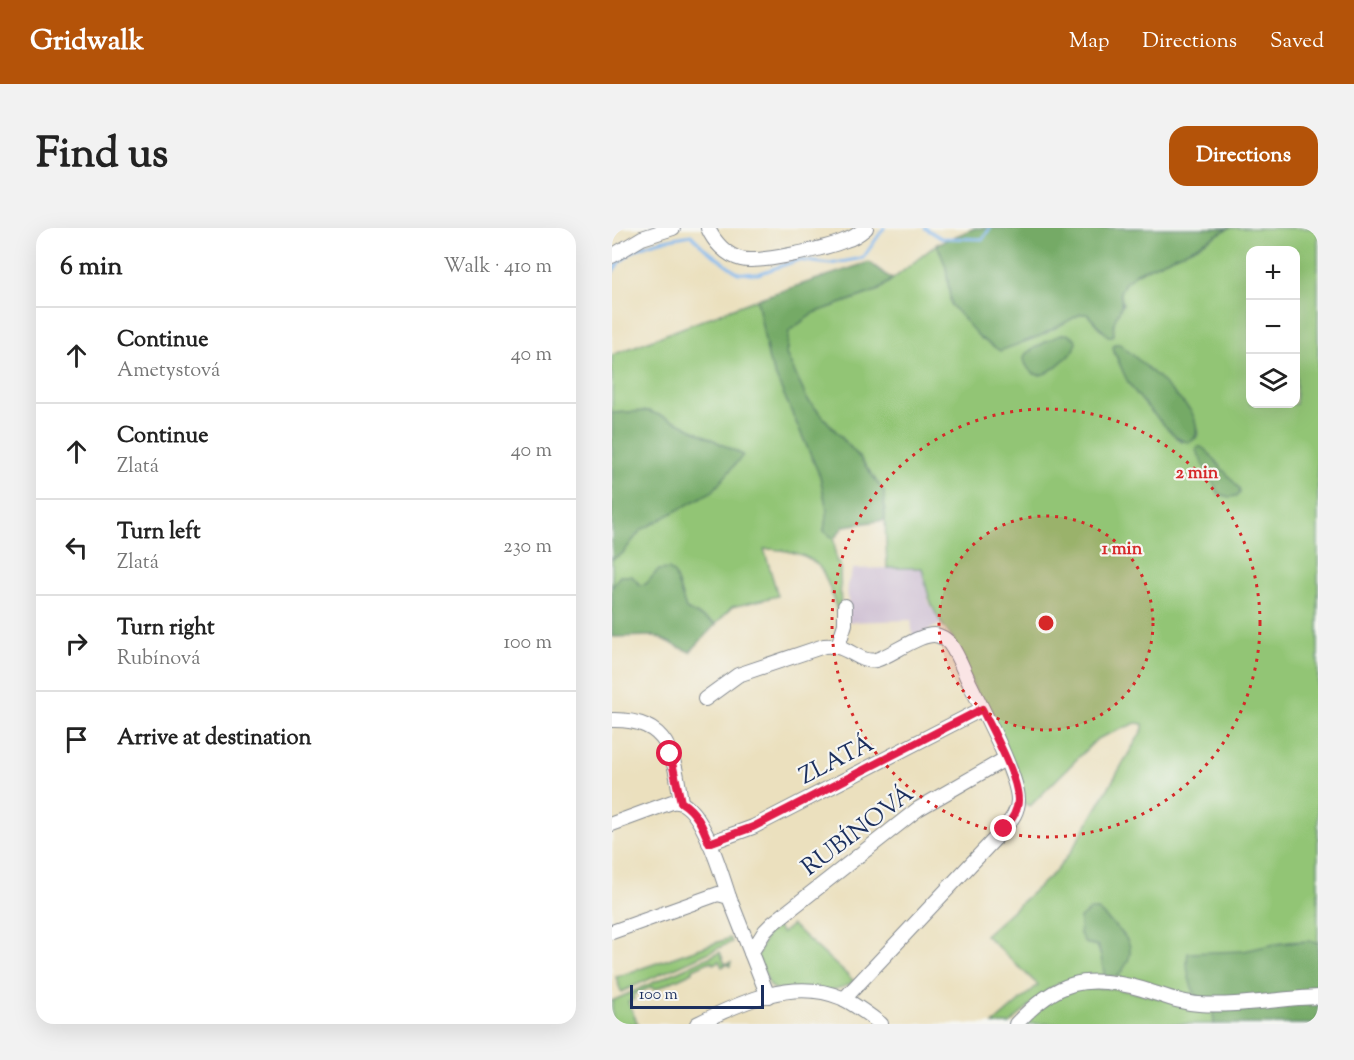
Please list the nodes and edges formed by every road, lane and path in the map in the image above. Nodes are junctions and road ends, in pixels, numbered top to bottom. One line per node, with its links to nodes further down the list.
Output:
1 (674, 228): 4 (street)
2 (708, 228): 3 (street)
3 (866, 228)
4 (612, 256)
5 (845, 606): 6 (street)
6 (838, 646): 7 (street); 8 (street)
7 (705, 699)
8 (982, 709): 10 (street); 13 (street, ZLATÁ)
9 (612, 720): 11 (street)
10 (1005, 759): 16 (street, RUBÍNOVÁ); 19 (street)
11 (681, 802): 12 (street); 13 (street)
12 (612, 824)
13 (709, 843): 14 (street)
14 (729, 897): 15 (street); 16 (street)
15 (612, 932)
16 (751, 953): 17 (street)
17 (768, 996): 19 (street); 20 (street)
18 (1318, 997): 22 (street)
19 (844, 999): 21 (street)
20 (703, 1022)
21 (881, 1024)
22 (1016, 1024)

